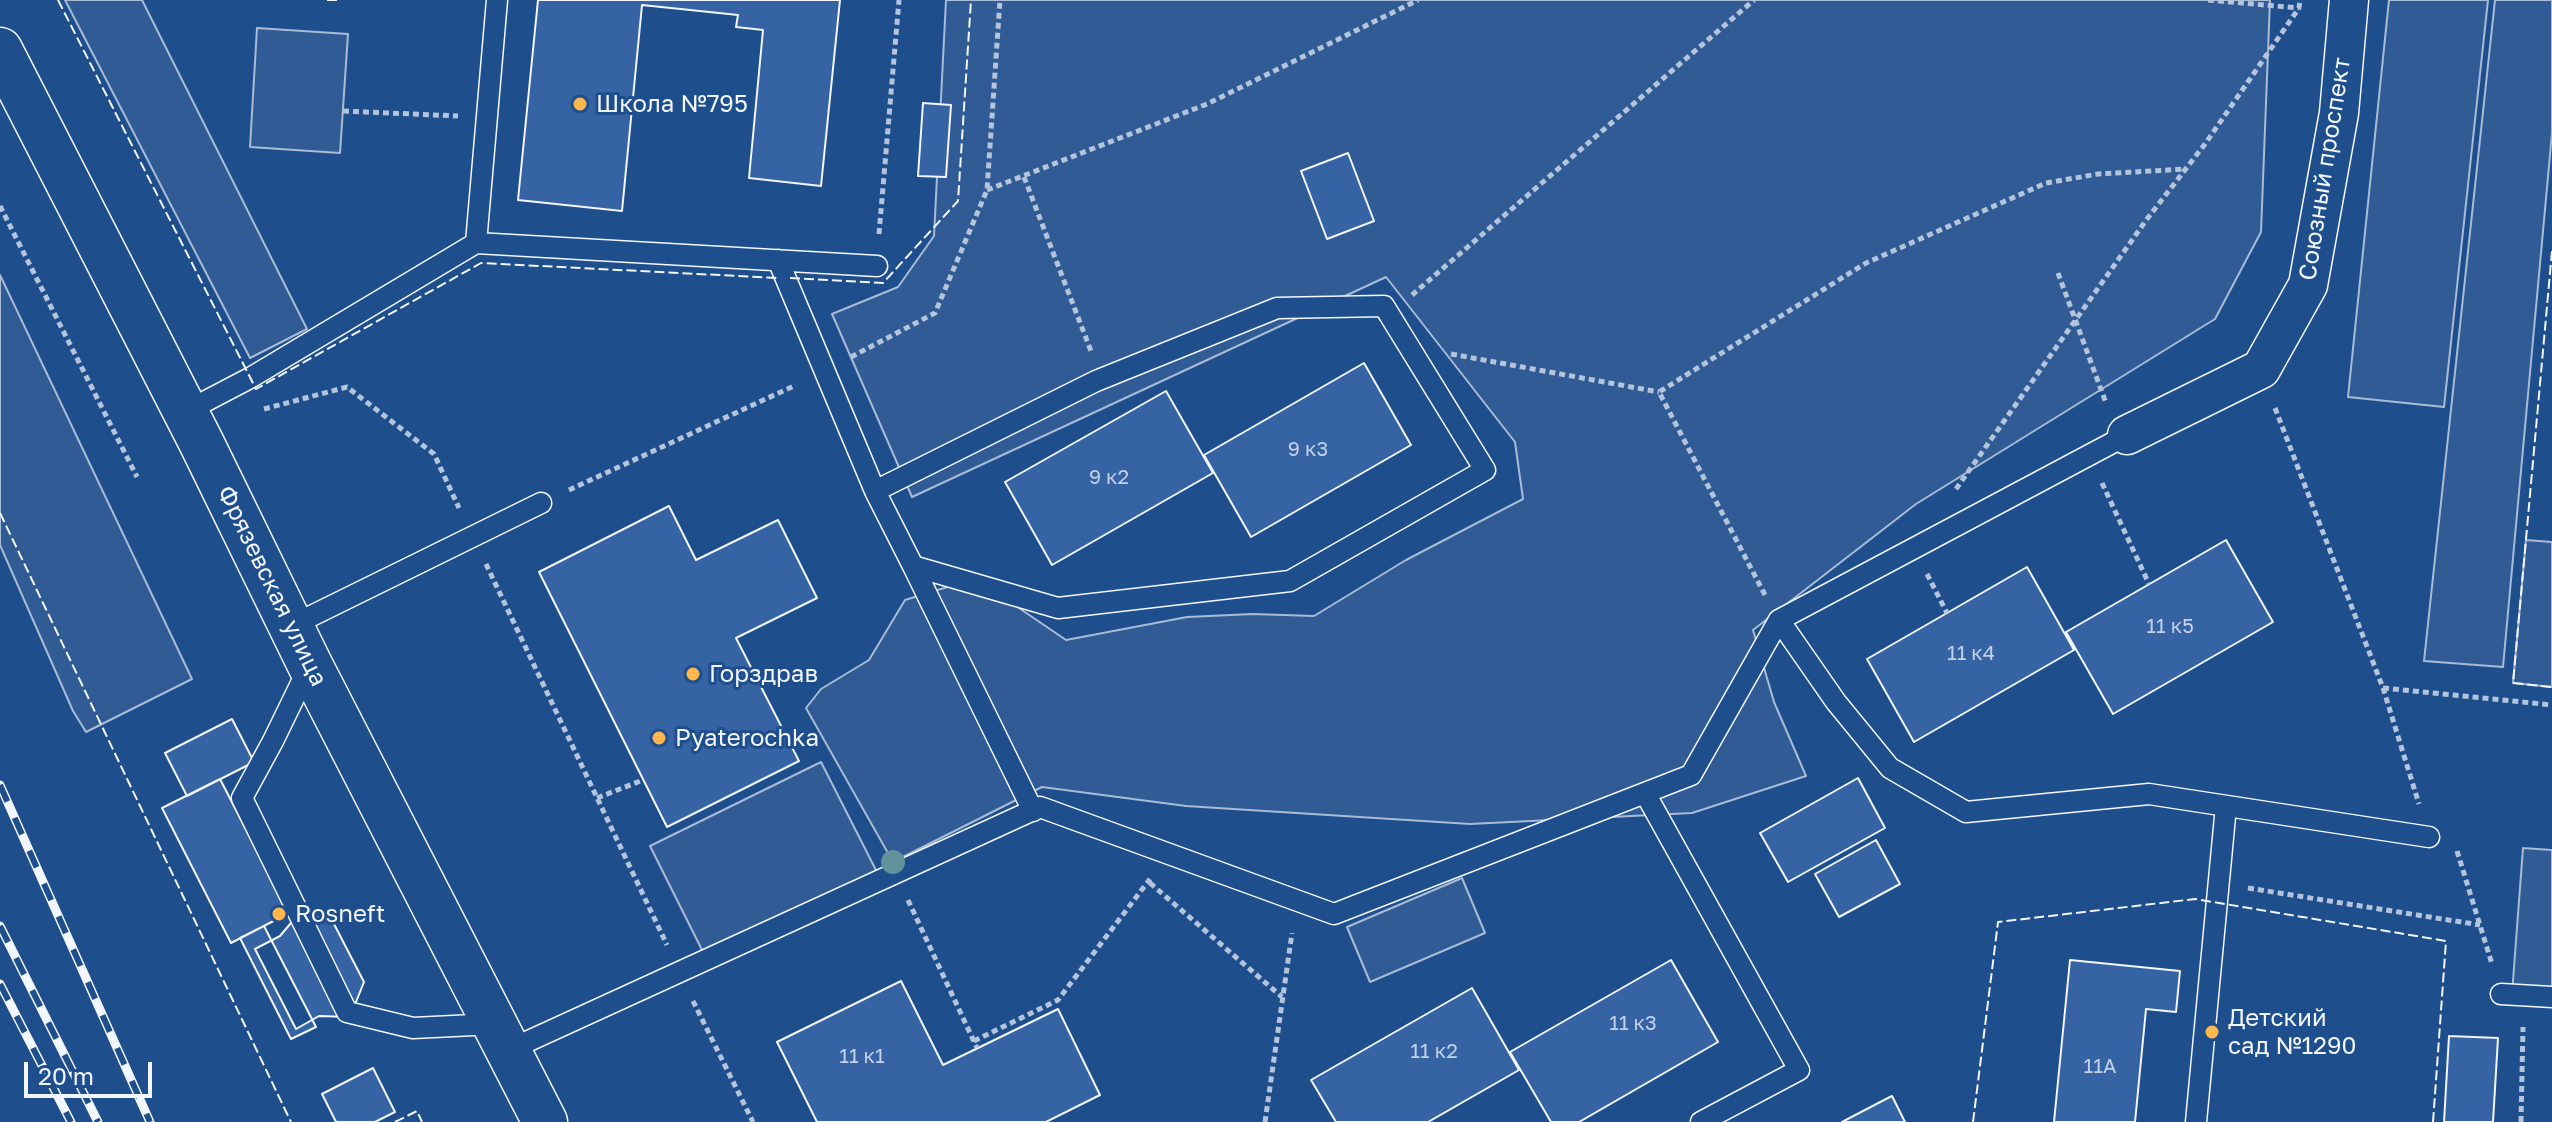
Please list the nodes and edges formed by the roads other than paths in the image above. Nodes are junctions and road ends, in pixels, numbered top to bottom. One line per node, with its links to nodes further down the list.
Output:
1 (497, 0): 4 (lane)
2 (2349, 0): 8 (street, Союзный проспект)
3 (0, 50): 7 (main road, Фрязевская улица)
4 (476, 243): 5 (lane); 7 (lane)
5 (778, 260): 6 (lane); 9 (lane)
6 (877, 266)
7 (185, 412): 13 (main road, Фрязевская улица)
8 (2123, 437): 12 (lane)
9 (875, 491): 11 (lane); 11 (lane)
10 (541, 503): 13 (lane)
11 (913, 566): 17 (lane)
12 (1779, 620): 15 (lane); 16 (lane)
13 (291, 626): 14 (main road, Фрязевская улица)
14 (310, 665): 21 (main road, Фрязевская улица); 21 (lane)
15 (1645, 793): 17 (lane); 23 (lane)
16 (2226, 806): 18 (lane); 24 (lane)
17 (1033, 811): 21 (lane)
18 (2429, 837)
19 (2501, 994): 20 (lane)
20 (2552, 997)
21 (501, 1037): 22 (main road, Фрязевская улица)
22 (545, 1122)
23 (1701, 1122)
24 (2196, 1122)

